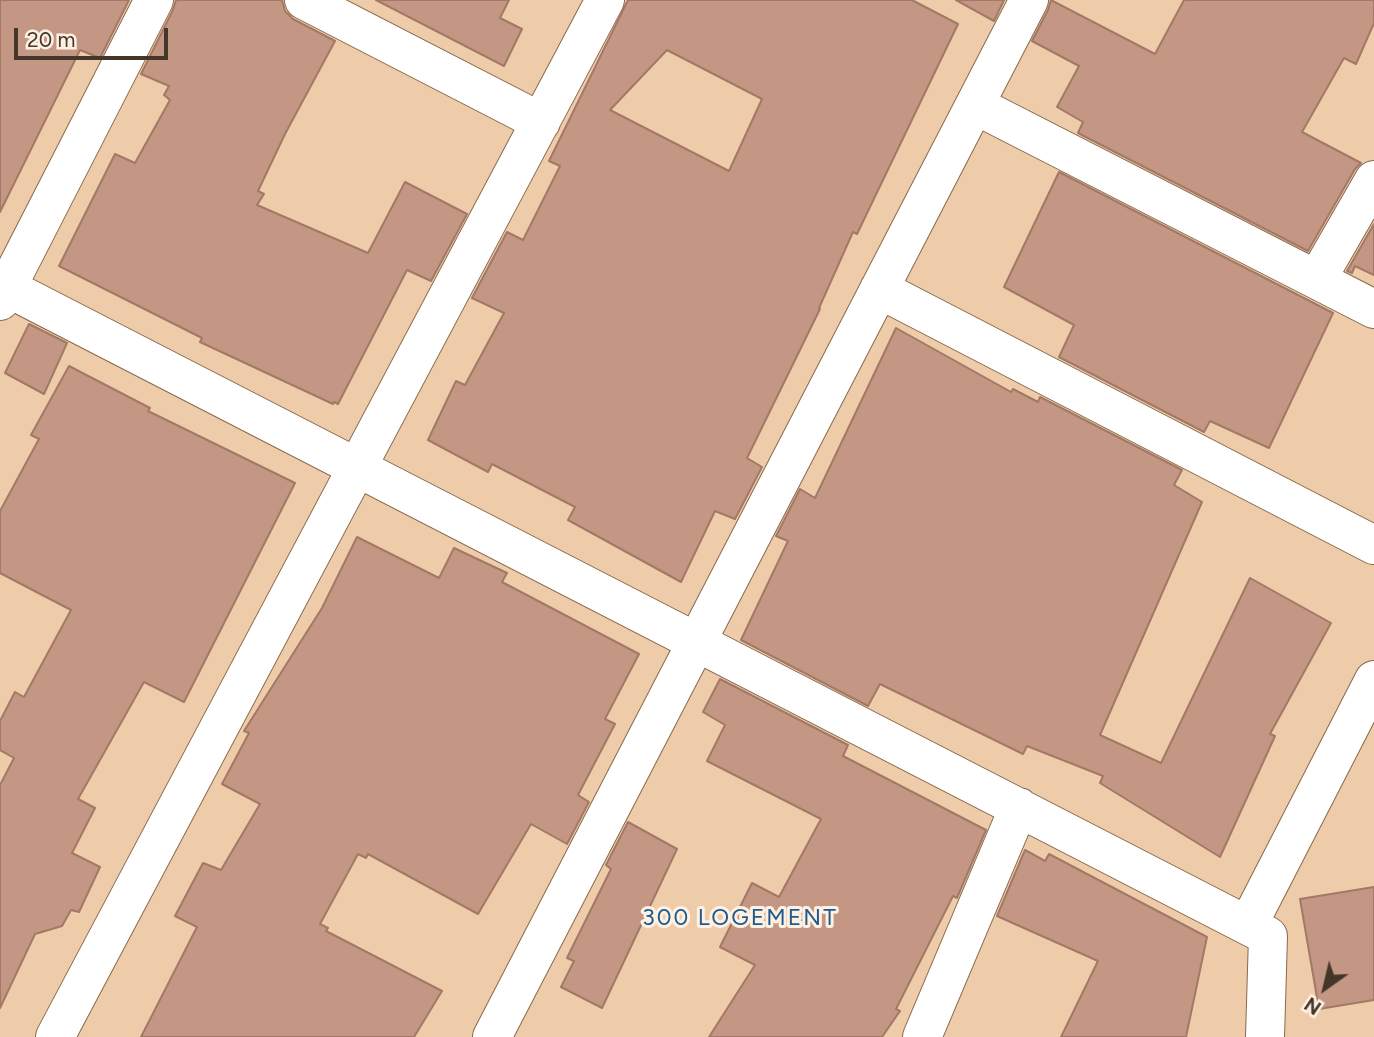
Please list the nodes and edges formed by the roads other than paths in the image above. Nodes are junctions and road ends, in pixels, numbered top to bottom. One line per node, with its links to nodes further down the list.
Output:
1 (154, 0): 10 (street)
2 (303, 0): 6 (street)
3 (605, 0): 6 (street)
4 (1029, 0): 5 (street)
5 (975, 105): 8 (street); 9 (street)
6 (541, 122): 12 (street)
7 (1374, 180): 8 (street)
8 (1317, 279): 11 (street)
9 (879, 289): 13 (street); 14 (street)
10 (2, 291): 12 (street)
11 (1374, 309)
12 (357, 467): 14 (street); 18 (street)
13 (1374, 545)
14 (696, 642): 16 (street); 19 (street)
15 (1374, 680): 17 (street)
16 (1019, 807): 17 (street); 20 (street)
17 (1248, 925): 21 (street)
18 (55, 1037)
19 (492, 1037)
20 (922, 1037)
21 (1265, 1037)

